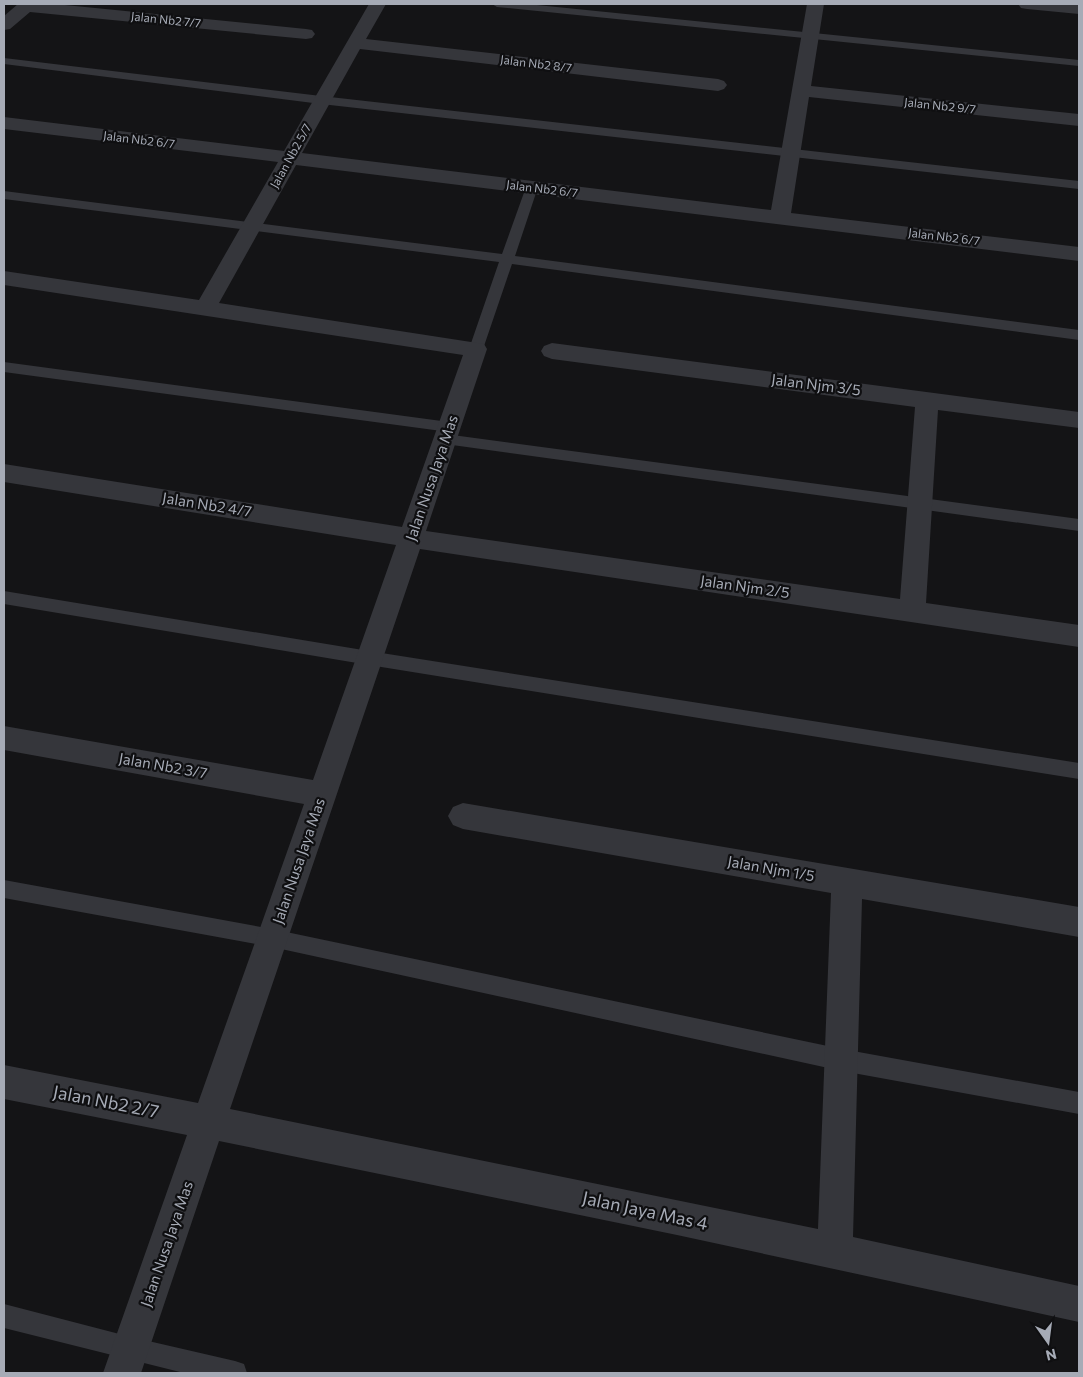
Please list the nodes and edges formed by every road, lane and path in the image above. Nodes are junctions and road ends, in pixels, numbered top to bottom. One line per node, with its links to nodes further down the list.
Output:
1 (377, 4): 10 (street, Jalan Nb2 5/7)
2 (497, 4): 9 (lane)
3 (815, 4): 9 (street)
4 (1027, 4): 6 (street)
5 (27, 5): 7 (street); 8 (street, Jalan Nb2 7/7)
6 (1079, 9)
7 (4, 25)
8 (306, 34)
9 (810, 36): 12 (lane); 14 (street)
10 (354, 42): 13 (street, Jalan Nb2 8/7); 15 (street, Jalan Nb2 5/7)
11 (4, 61): 15 (lane)
12 (1079, 63)
13 (718, 85)
14 (801, 91): 16 (street, Jalan Nb2 9/7); 18 (street)
15 (322, 100): 18 (lane); 19 (street, Jalan Nb2 5/7)
16 (1079, 120)
17 (4, 123): 19 (street, Jalan Nb2 6/7)
18 (791, 152): 20 (lane); 23 (street)
19 (290, 158): 21 (street, Jalan Nb2 6/7); 24 (street, Jalan Nb2 5/7)
20 (1079, 185)
21 (532, 187): 23 (street, Jalan Nb2 6/7); 26 (lane)
22 (4, 195): 24 (lane)
23 (780, 218): 25 (street, Jalan Nb2 6/7)
24 (253, 226): 26 (lane); 28 (street, Jalan Nb2 5/7)
25 (1079, 254)
26 (507, 259): 29 (lane); 30 (lane)
27 (4, 278): 28 (street)
28 (205, 309): 30 (street)
29 (1079, 335)
30 (476, 349): 35 (street, Jalan Nusa Jaya Mas)
31 (552, 351): 33 (street, Jalan Njm 3/5)
32 (4, 367): 35 (lane)
33 (927, 400): 34 (street, Jalan Njm 3/5); 37 (street)
34 (1079, 420)
35 (447, 433): 37 (lane); 39 (street, Jalan Nusa Jaya Mas)
36 (4, 473): 39 (street, Jalan Nb2 4/7)
37 (919, 503): 38 (lane); 41 (street)
38 (1079, 525)
39 (411, 538): 41 (street, Jalan Njm 2/5); 43 (street, Jalan Nusa Jaya Mas)
40 (4, 597): 43 (lane)
41 (912, 611): 42 (street, Jalan Njm 2/5)
42 (1079, 636)
43 (369, 658): 45 (lane); 46 (street, Jalan Nusa Jaya Mas)
44 (4, 738): 46 (street, Jalan Nb2 3/7)
45 (1079, 771)
46 (322, 794): 51 (street, Jalan Nusa Jaya Mas)
47 (463, 816): 48 (street, Jalan Njm 1/5)
48 (847, 882): 50 (street, Jalan Njm 1/5); 52 (street)
49 (4, 889): 51 (lane)
50 (1079, 922)
51 (272, 938): 52 (lane); 55 (street, Jalan Nusa Jaya Mas)
52 (842, 1060): 54 (lane); 56 (street)
53 (4, 1082): 55 (street, Jalan Nb2 2/7)
54 (1079, 1103)
55 (209, 1121): 56 (street, Jalan Jaya Mas 4); 59 (street, Jalan Nusa Jaya Mas)
56 (836, 1250): 57 (street, Jalan Jaya Mas 4)
57 (1079, 1304)
58 (4, 1316): 59 (lane)
59 (126, 1361): 60 (lane)
60 (235, 1373)

